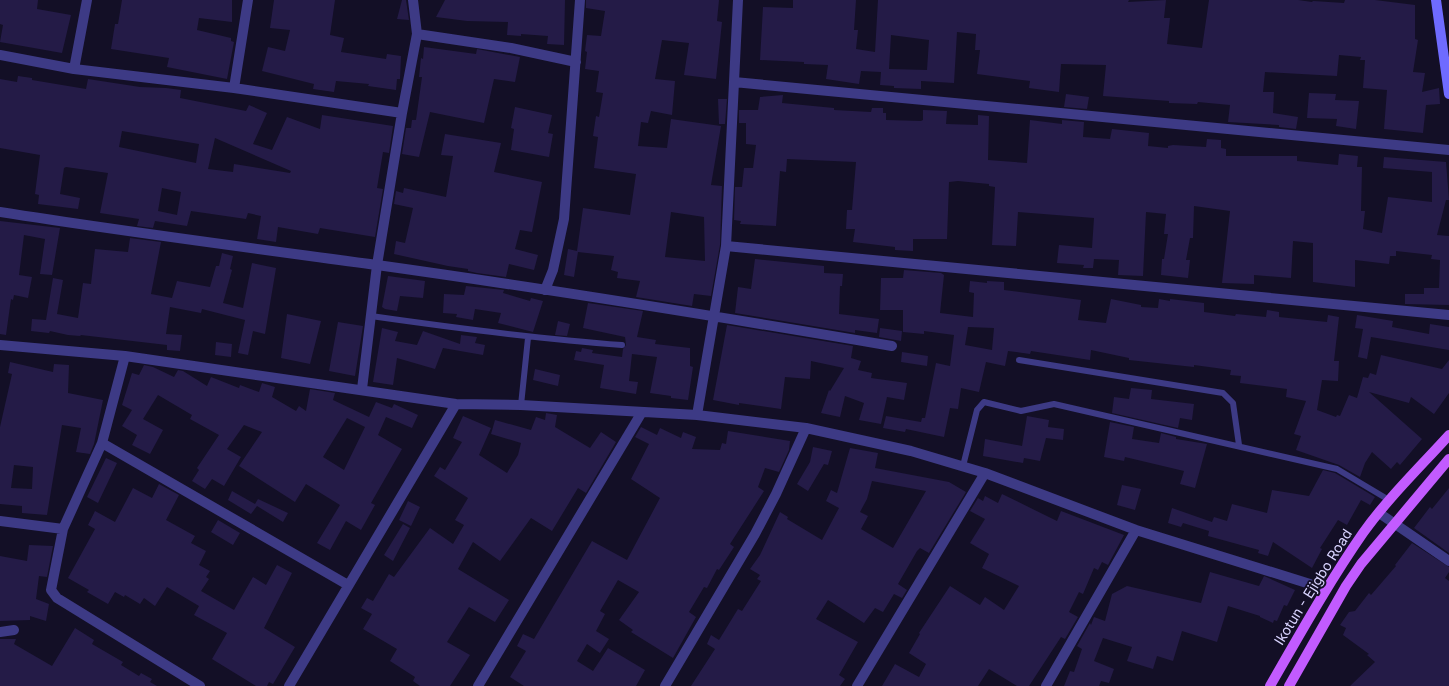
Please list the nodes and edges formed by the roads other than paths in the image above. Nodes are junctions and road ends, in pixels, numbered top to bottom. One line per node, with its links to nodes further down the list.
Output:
1 (87, 0): 10 (street)
2 (248, 0): 12 (street)
3 (413, 0): 7 (street)
4 (580, 0): 9 (street)
5 (738, 0): 11 (street)
6 (1436, 0): 13 (main road)
7 (417, 34): 9 (street); 14 (street)
8 (0, 55): 10 (street)
9 (576, 62): 19 (street)
10 (74, 69): 12 (street)
11 (734, 82): 15 (street); 17 (street)
12 (234, 88): 14 (street)
13 (1449, 94)
14 (402, 113): 18 (street)
15 (1449, 150)
16 (0, 212): 18 (street)
17 (726, 246): 20 (street); 22 (street)
18 (377, 265): 19 (street); 21 (street)
19 (545, 290): 22 (street)
20 (1449, 315)
21 (371, 316): 23 (lane); 29 (street)
22 (714, 316): 26 (street); 33 (street)
23 (528, 338): 25 (lane); 31 (lane)
24 (0, 345): 27 (street)
25 (622, 345)
26 (892, 346)
27 (125, 356): 29 (street); 36 (street)
28 (1019, 360): 37 (lane)
29 (362, 389): 30 (street)
30 (456, 404): 31 (street); 48 (street)
31 (521, 405): 32 (street)
32 (642, 412): 33 (street); 54 (street)
33 (697, 415): 34 (street)
34 (806, 428): 39 (street); 55 (street)
35 (1449, 435): 41 (main road, Ikotun - Ejigbo Road)
36 (102, 442): 45 (street); 48 (street)
37 (1239, 445): 39 (lane); 41 (lane)
38 (1449, 459): 44 (main road, Ikotun - Ejigbo Road)
39 (963, 466): 40 (street)
40 (985, 473): 46 (street); 56 (street)
41 (1389, 500): 42 (main road, Ikotun - Ejigbo Road)
42 (1379, 513): 44 (street); 49 (main road, Ikotun - Ejigbo Road)
43 (0, 520): 45 (street)
44 (1394, 524): 47 (street); 59 (main road, Ikotun - Ejigbo Road)
45 (63, 529): 52 (street)
46 (1136, 530): 49 (street); 57 (street)
47 (1449, 561)
48 (348, 585): 53 (street)
49 (1326, 589): 58 (main road, Ikotun - Ejigbo Road)
50 (14, 630): 51 (street)
51 (0, 632)
52 (200, 686)
53 (289, 686)
54 (478, 686)
55 (665, 686)
56 (857, 686)
57 (1046, 686)
58 (1270, 686)
59 (1289, 686)

